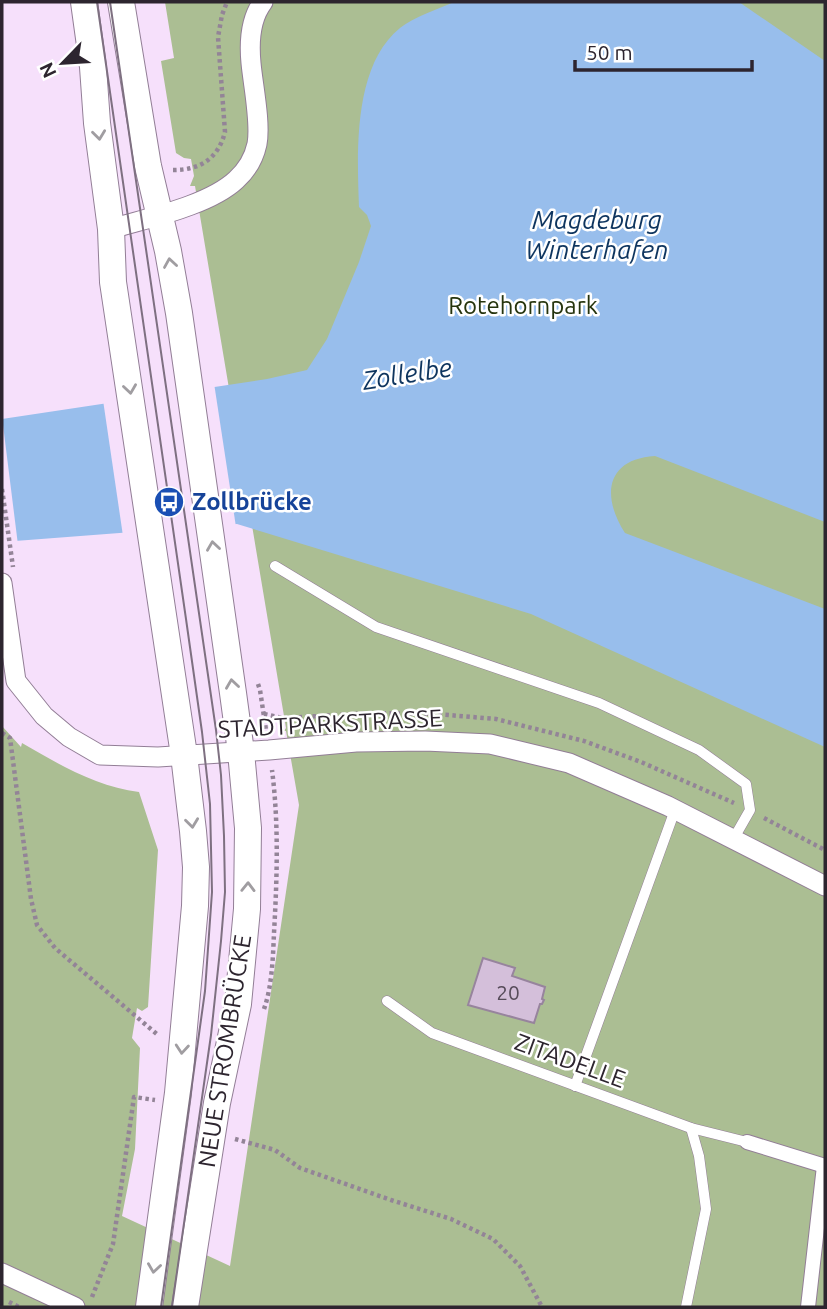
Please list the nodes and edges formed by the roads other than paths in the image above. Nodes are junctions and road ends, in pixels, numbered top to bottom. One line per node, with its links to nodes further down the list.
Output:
1 (84, 2): 5 (main road, NEUE STROMBRÜCKE, one-way to 5)
2 (121, 2): 4 (main road, NEUE STROMBRÜCKE)
3 (263, 2): 4 (street)
4 (159, 214): 5 (street); 9 (main road, NEUE STROMBRÜCKE, one-way to 4)
5 (111, 229): 10 (main road, NEUE STROMBRÜCKE, one-way to 10)
6 (275, 566): 12 (lane)
7 (2, 583): 8 (street)
8 (9, 682): 10 (street)
9 (241, 752): 10 (street, STADTPARKSTRASSE); 11 (street, STADTPARKSTRASSE); 22 (main road, NEUE STROMBRÜCKE, one-way to 9)
10 (184, 755): 21 (main road, NEUE STROMBRÜCKE, one-way to 21)
11 (675, 810): 12 (street, STADTPARKSTRASSE); 15 (lane)
12 (734, 838): 13 (street, STADTPARKSTRASSE)
13 (825, 886)
14 (387, 1001): 15 (lane, ZITADELLE)
15 (575, 1086): 16 (lane, ZITADELLE)
16 (691, 1128): 17 (lane, ZITADELLE); 23 (lane)
17 (747, 1142): 18 (street)
18 (824, 1166): 24 (street)
19 (2, 1273): 20 (street)
20 (75, 1304)
21 (149, 1307)
22 (185, 1307)
23 (686, 1307)
24 (808, 1307)

